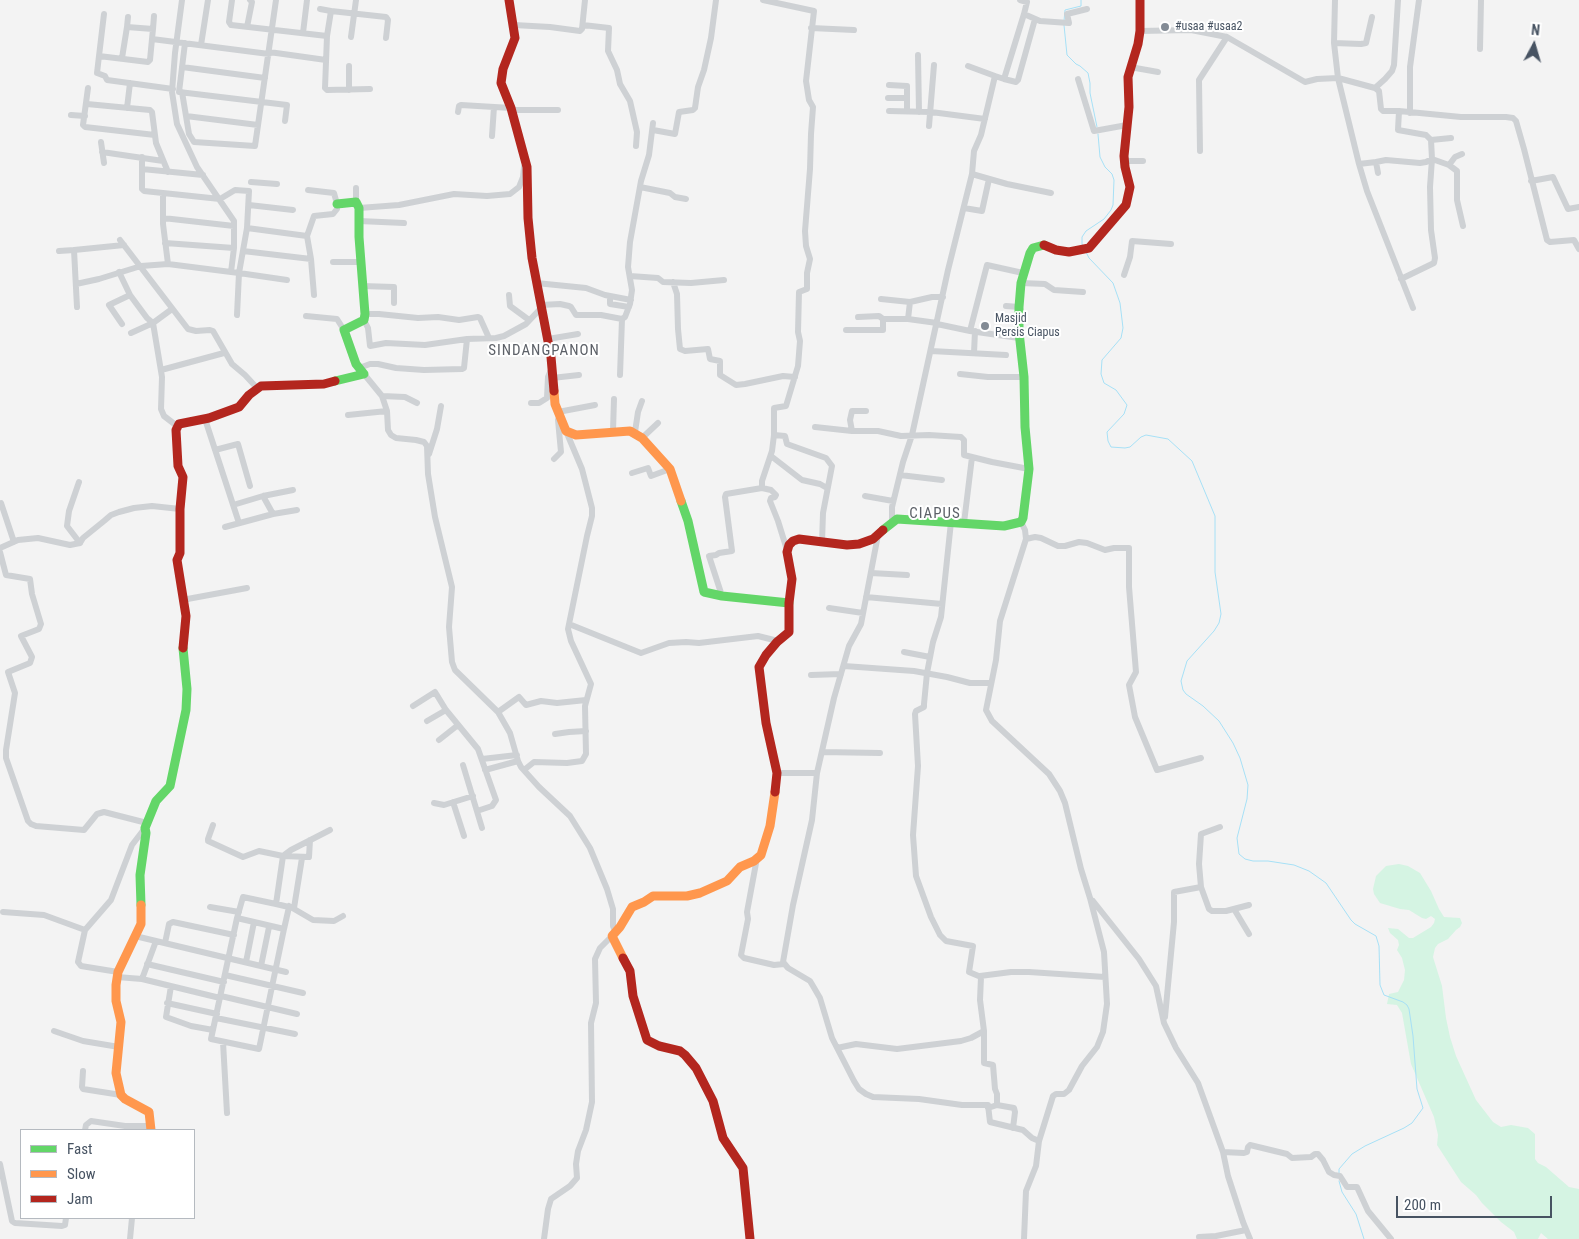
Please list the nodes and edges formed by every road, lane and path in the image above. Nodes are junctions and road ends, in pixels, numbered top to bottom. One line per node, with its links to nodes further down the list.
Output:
1 (182, 0): 43 (street)
2 (208, 0): 46 (street)
3 (232, 0): 31 (street)
4 (250, 0): 31 (street)
5 (276, 0): 34 (street)
6 (307, 0): 37 (street)
7 (356, 0): 21 (street)
8 (509, 0): 29 (street)
9 (585, 0): 28 (street)
10 (716, 0): 94 (street)
11 (763, 0): 32 (street)
12 (1140, 0): 36 (street)
13 (1335, 0): 45 (street)
14 (1398, 0): 67 (street)
15 (1419, 0): 84 (street)
16 (1481, 0): 47 (street)
17 (1025, 1): 23 (street)
18 (320, 9): 20 (street)
19 (1087, 9): 27 (street)
20 (331, 11): 21 (street); 38 (street)
21 (353, 13): 39 (street); 41 (street)
22 (104, 14): 50 (street)
23 (1024, 14): 27 (street); 62 (street)
24 (154, 16): 33 (street)
25 (128, 17): 30 (street)
26 (1372, 17): 45 (street)
27 (1035, 19): 62 (street)
28 (583, 25): 29 (street); 100 (street)
29 (514, 26): 76 (street)
30 (127, 27): 33 (street); 51 (street)
31 (247, 27): 34 (street)
32 (812, 28): 35 (street); 214 (street)
33 (153, 30): 42 (street)
34 (272, 30): 37 (street); 48 (street)
35 (854, 30)
36 (1140, 31): 40 (street); 57 (street)
37 (303, 33): 38 (street)
38 (327, 36): 52 (street)
39 (351, 37)
40 (1227, 37): 61 (street); 101 (street)
41 (386, 38)
42 (152, 39): 43 (street); 51 (street)
43 (177, 42): 44 (street); 70 (street)
44 (185, 43): 46 (street); 56 (street)
45 (1334, 43): 61 (street)
46 (201, 45): 48 (street)
47 (1480, 49)
48 (269, 53): 52 (street); 60 (street)
49 (918, 55): 82 (street)
50 (99, 56): 51 (street); 64 (street)
51 (122, 58)
52 (326, 60): 69 (street)
53 (934, 65): 83 (street)
54 (349, 66): 69 (street)
55 (968, 66): 59 (street)
56 (182, 67): 60 (street); 70 (street)
57 (1130, 67): 58 (street); 92 (street)
58 (1158, 72)
59 (995, 76): 62 (street); 88 (street)
60 (265, 78): 73 (street)
61 (1338, 78): 67 (street); 112 (street)
62 (1004, 79)
63 (1078, 79): 92 (street)
64 (130, 83): 70 (street); 75 (street)
65 (890, 85): 72 (street)
66 (88, 88): 74 (street)
67 (1375, 88): 80 (street)
68 (370, 89): 69 (street)
69 (349, 90)
70 (176, 91): 73 (street); 87 (street); 118 (street)
71 (888, 98): 72 (street)
72 (907, 98): 79 (street)
73 (262, 101): 89 (street); 91 (street)
74 (87, 104): 75 (street); 86 (street)
75 (127, 108): 95 (street)
76 (503, 108): 77 (street); 81 (street); 96 (street); 111 (street)
77 (558, 110)
78 (889, 111): 79 (street)
79 (906, 111): 82 (street)
80 (1399, 111): 84 (street); 98 (street)
81 (458, 112)
82 (919, 112): 83 (street)
83 (931, 112): 88 (street); 93 (street)
84 (1410, 113): 120 (street)
85 (71, 115): 86 (street)
86 (85, 116): 95 (street)
87 (186, 116): 91 (street); 91 (street)
88 (985, 118): 117 (street)
89 (285, 121)
90 (653, 123): 94 (street)
91 (258, 125)
92 (1127, 125): 107 (street)
93 (929, 126)
94 (653, 130): 122 (street)
95 (155, 135): 106 (street)
96 (492, 136)
97 (1451, 138): 98 (street)
98 (1431, 140): 105 (street)
99 (101, 142): 102 (street)
100 (636, 146)
101 (1200, 151)
102 (102, 152): 104 (street); 110 (street)
103 (1462, 154): 113 (street)
104 (142, 157): 106 (street); 114 (street)
105 (1432, 159): 109 (street); 113 (street); 161 (street)
106 (162, 160): 115 (street)
107 (1124, 161): 108 (street); 158 (street)
108 (1143, 161)
109 (1376, 162): 112 (street); 116 (street)
110 (104, 163)
111 (525, 163): 132 (street); 165 (street)
112 (1359, 164): 161 (street)
113 (1449, 164): 140 (street)
114 (142, 169): 115 (street); 127 (street)
115 (168, 172): 118 (street)
116 (1378, 173)
117 (972, 174): 119 (street); 133 (street)
118 (203, 175): 128 (street)
119 (989, 179): 126 (street); 133 (street)
120 (1531, 181): 134 (street); 146 (street)
121 (277, 184): 125 (street)
122 (640, 187): 129 (street); 160 (street)
123 (356, 188): 132 (street)
124 (308, 190): 130 (street)
125 (248, 191): 128 (street); 131 (street)
126 (1051, 193)
127 (163, 194): 128 (street); 136 (street)
128 (220, 199): 139 (street)
129 (686, 199)
130 (337, 204): 132 (street); 142 (street)
131 (249, 205): 135 (street); 141 (street)
132 (358, 205): 137 (street)
133 (964, 208): 173 (street)
134 (1579, 208)
135 (293, 210)
136 (163, 218): 139 (street); 143 (street)
137 (359, 221): 138 (street); 152 (street)
138 (404, 223)
139 (234, 226): 145 (street)
140 (1463, 226)
141 (247, 228): 142 (street); 149 (street)
142 (307, 236): 150 (street)
143 (165, 243): 145 (street); 153 (street)
144 (1171, 244): 159 (street)
145 (234, 248): 156 (street)
146 (1579, 249)
147 (74, 250): 148 (street); 154 (street); 167 (street)
148 (59, 251)
149 (243, 251): 150 (street); 157 (street)
150 (311, 259): 171 (street)
151 (333, 262): 152 (street)
152 (360, 262): 168 (street)
153 (168, 264): 154 (street); 156 (street)
154 (141, 266): 155 (street); 183 (street)
155 (120, 272): 167 (street); 170 (street)
156 (231, 272): 157 (street)
157 (238, 273): 162 (street); 184 (street)
158 (1023, 273): 166 (street); 197 (street)
159 (1124, 275)
160 (630, 276): 164 (street); 177 (street)
161 (1401, 279): 182 (street)
162 (286, 280)
163 (724, 280): 164 (street)
164 (673, 282): 214 (street)
165 (536, 283): 177 (street); 178 (street)
166 (1021, 283): 169 (street); 181 (street)
167 (76, 284): 180 (street)
168 (362, 286): 176 (street); 186 (street)
169 (1083, 292)
170 (130, 295): 192 (street); 193 (street)
171 (314, 295)
172 (510, 295): 191 (street)
173 (943, 297): 175 (street); 194 (street)
174 (881, 299): 175 (street)
175 (910, 302): 190 (street)
176 (394, 303)
177 (630, 304): 188 (street)
178 (541, 306): 188 (street); 191 (street); 203 (street)
179 (1006, 306): 181 (street)
180 (77, 307)
181 (1019, 307): 202 (street)
182 (1413, 308)
183 (172, 310): 192 (street); 205 (street)
184 (237, 315)
185 (306, 316): 195 (street)
186 (364, 317): 195 (street); 200 (street); 201 (street)
187 (858, 317): 189 (street)
188 (622, 319): 213 (street)
189 (883, 319): 190 (street); 196 (street)
190 (908, 319): 194 (street)
191 (528, 322): 201 (street)
192 (153, 323): 198 (street); 208 (street)
193 (122, 324)
194 (937, 324): 197 (street); 204 (street)
195 (344, 330): 209 (street)
196 (846, 330)
197 (973, 331): 202 (street); 206 (street)
198 (131, 333)
199 (578, 334): 203 (street)
200 (467, 338): 201 (street); 209 (street)
201 (489, 338)
202 (1019, 338): 215 (street)
203 (548, 339): 210 (street)
204 (931, 351): 206 (street); 237 (street)
205 (224, 353): 208 (street); 216 (street)
206 (974, 353): 207 (street)
207 (1006, 354)
208 (161, 370): 230 (street)
209 (361, 371): 216 (street); 217 (street)
210 (552, 373): 212 (street); 220 (street); 224 (street)
211 (960, 374): 215 (street)
212 (579, 375)
213 (620, 375)
214 (795, 377): 236 (street)
215 (1024, 377): 244 (street)
216 (258, 390): 228 (street)
217 (382, 396): 221 (street); 225 (street)
218 (614, 400): 233 (street)
219 (642, 401): 235 (street)
220 (531, 402)
221 (417, 403)
222 (595, 405): 224 (street)
223 (441, 406): 239 (street)
224 (557, 410): 232 (street); 242 (street)
225 (387, 411): 227 (street); 239 (street)
226 (866, 411): 234 (street)
227 (348, 416)
228 (205, 419): 230 (street); 238 (street)
229 (658, 423): 235 (street)
230 (177, 426): 258 (street)
231 (815, 427): 234 (street)
232 (566, 431): 233 (street); 284 (street)
233 (613, 431): 235 (street)
234 (852, 431): 237 (street)
235 (638, 435): 243 (street)
236 (774, 435): 240 (street); 251 (street)
237 (912, 435): 241 (street); 246 (street)
238 (215, 450): 249 (street); 257 (street)
239 (428, 456): 296 (street)
240 (770, 456): 250 (street); 251 (street)
241 (972, 458): 244 (street); 265 (street)
242 (554, 459)
243 (670, 469): 245 (street); 277 (street)
244 (1028, 469): 263 (street)
245 (632, 473)
246 (900, 475): 247 (street); 255 (street)
247 (942, 480)
248 (78, 482): 270 (street)
249 (250, 486)
250 (762, 488): 273 (street); 277 (street)
251 (827, 488): 271 (street)
252 (293, 490): 253 (street)
253 (263, 496): 257 (street); 260 (street)
254 (866, 496): 255 (street)
255 (894, 501): 261 (street)
256 (2, 503): 269 (street)
257 (233, 504): 264 (street)
258 (180, 509): 270 (street); 279 (street)
259 (297, 510): 260 (street)
260 (273, 514): 264 (street)
261 (892, 522): 262 (street); 267 (street)
262 (951, 522): 265 (street); 281 (street)
263 (1021, 522): 265 (street); 268 (street)
264 (239, 523): 266 (street)
265 (964, 524)
266 (225, 527)
267 (879, 534): 271 (street); 274 (street)
268 (1026, 538): 292 (street); 305 (street)
269 (14, 542): 270 (street); 272 (street)
270 (80, 543)
271 (822, 543): 273 (street)
272 (0, 550): 317 (street)
273 (787, 552): 280 (street)
274 (871, 573): 275 (street); 278 (street)
275 (907, 575)
276 (247, 588): 279 (street)
277 (722, 596): 280 (street)
278 (866, 598): 281 (street); 283 (street)
279 (182, 600): 317 (street)
280 (789, 603): 285 (street)
281 (942, 604): 287 (street)
282 (829, 608): 283 (street)
283 (864, 613): 288 (street)
284 (569, 624): 285 (street); 293 (street)
285 (778, 641): 310 (street)
286 (904, 652): 287 (street)
287 (930, 656): 289 (street)
288 (844, 666): 289 (street); 290 (street)
289 (927, 673): 292 (street); 354 (street)
290 (841, 674): 291 (street); 302 (street)
291 (811, 675)
292 (992, 683): 327 (street)
293 (586, 700): 296 (street); 299 (street)
294 (413, 706): 295 (street)
295 (446, 710): 297 (street); 298 (street)
296 (498, 712): 304 (street)
297 (428, 721)
298 (458, 725): 301 (street); 306 (street)
299 (586, 732): 300 (street); 309 (street)
300 (555, 734)
301 (439, 740)
302 (822, 752): 303 (street); 311 (street)
303 (880, 753)
304 (517, 758): 306 (street); 308 (street); 309 (street)
305 (1201, 758)
306 (482, 760): 308 (street)
307 (463, 765): 312 (street)
308 (485, 770): 315 (street)
309 (524, 770): 340 (street)
310 (777, 773): 311 (street); 325 (street)
311 (817, 773): 349 (street)
312 (473, 796): 313 (street); 315 (street)
313 (453, 802): 314 (street); 321 (street)
314 (434, 803)
315 (477, 811): 319 (street)
316 (212, 825): 323 (street)
317 (146, 826): 339 (street); 343 (street)
318 (1220, 827): 326 (street)
319 (482, 828)
320 (330, 830): 322 (street)
321 (464, 836)
322 (310, 840): 323 (street); 324 (street)
323 (283, 856): 324 (street); 328 (street)
324 (302, 858): 331 (street)
325 (757, 858): 340 (street); 349 (street)
326 (1201, 886): 332 (street); 366 (street)
327 (1090, 898): 355 (street); 366 (street)
328 (276, 904): 331 (street); 334 (street)
329 (1249, 905): 332 (street)
330 (210, 907): 334 (street)
331 (291, 907): 335 (street); 338 (street)
332 (1234, 909): 341 (street)
333 (3, 912): 339 (street)
334 (238, 915): 336 (street); 342 (street)
335 (343, 916)
336 (254, 922): 337 (street); 347 (street)
337 (269, 927): 338 (street); 350 (street)
338 (284, 929): 351 (street)
339 (85, 930): 353 (street)
340 (614, 934): 392 (street); 393 (street)
341 (1249, 934)
342 (234, 935): 345 (street); 346 (street)
343 (135, 936): 344 (street); 353 (street)
344 (156, 941): 345 (street); 348 (street)
345 (165, 943): 346 (street)
346 (229, 958): 347 (street); 356 (street)
347 (246, 962): 350 (street)
348 (147, 964): 356 (street); 357 (street)
349 (784, 964): 374 (street)
350 (261, 966): 351 (street)
351 (276, 970): 352 (street); 359 (street)
352 (286, 972)
353 (118, 974): 357 (street); 373 (street)
354 (980, 976): 355 (street); 369 (street)
355 (1105, 978): 383 (street)
356 (224, 979): 359 (street); 361 (street)
357 (142, 980): 358 (street)
358 (170, 986): 361 (street); 362 (street)
359 (272, 987): 360 (street); 363 (street)
360 (303, 993)
361 (220, 997): 363 (street); 365 (street)
362 (168, 1003): 365 (street); 368 (street)
363 (268, 1007): 364 (street); 367 (street)
364 (297, 1014)
365 (216, 1016): 367 (street); 368 (street)
366 (1164, 1023): 384 (street)
367 (264, 1028): 371 (street); 372 (street)
368 (213, 1030): 372 (street)
369 (984, 1030): 374 (street); 377 (street)
370 (54, 1031): 373 (street)
371 (295, 1034)
372 (224, 1042): 379 (street)
373 (119, 1047): 376 (street)
374 (837, 1048): 378 (street)
375 (84, 1071): 376 (street)
376 (122, 1095): 380 (street)
377 (997, 1105): 378 (street); 381 (street)
378 (988, 1108): 381 (street)
379 (227, 1113)
380 (151, 1128): 382 (street)
381 (1014, 1128): 383 (street)
382 (85, 1129)
383 (1039, 1141): 394 (street)
384 (1223, 1152): 388 (street); 396 (street)
385 (0, 1164): 386 (street)
386 (66, 1219)
387 (132, 1219): 391 (street)
388 (1246, 1230): 390 (street); 395 (street)
389 (1199, 1237): 390 (street)
390 (1216, 1238)
391 (130, 1239)
392 (544, 1239)
393 (750, 1239)
394 (1024, 1239)
395 (1250, 1239)
396 (1391, 1239)

